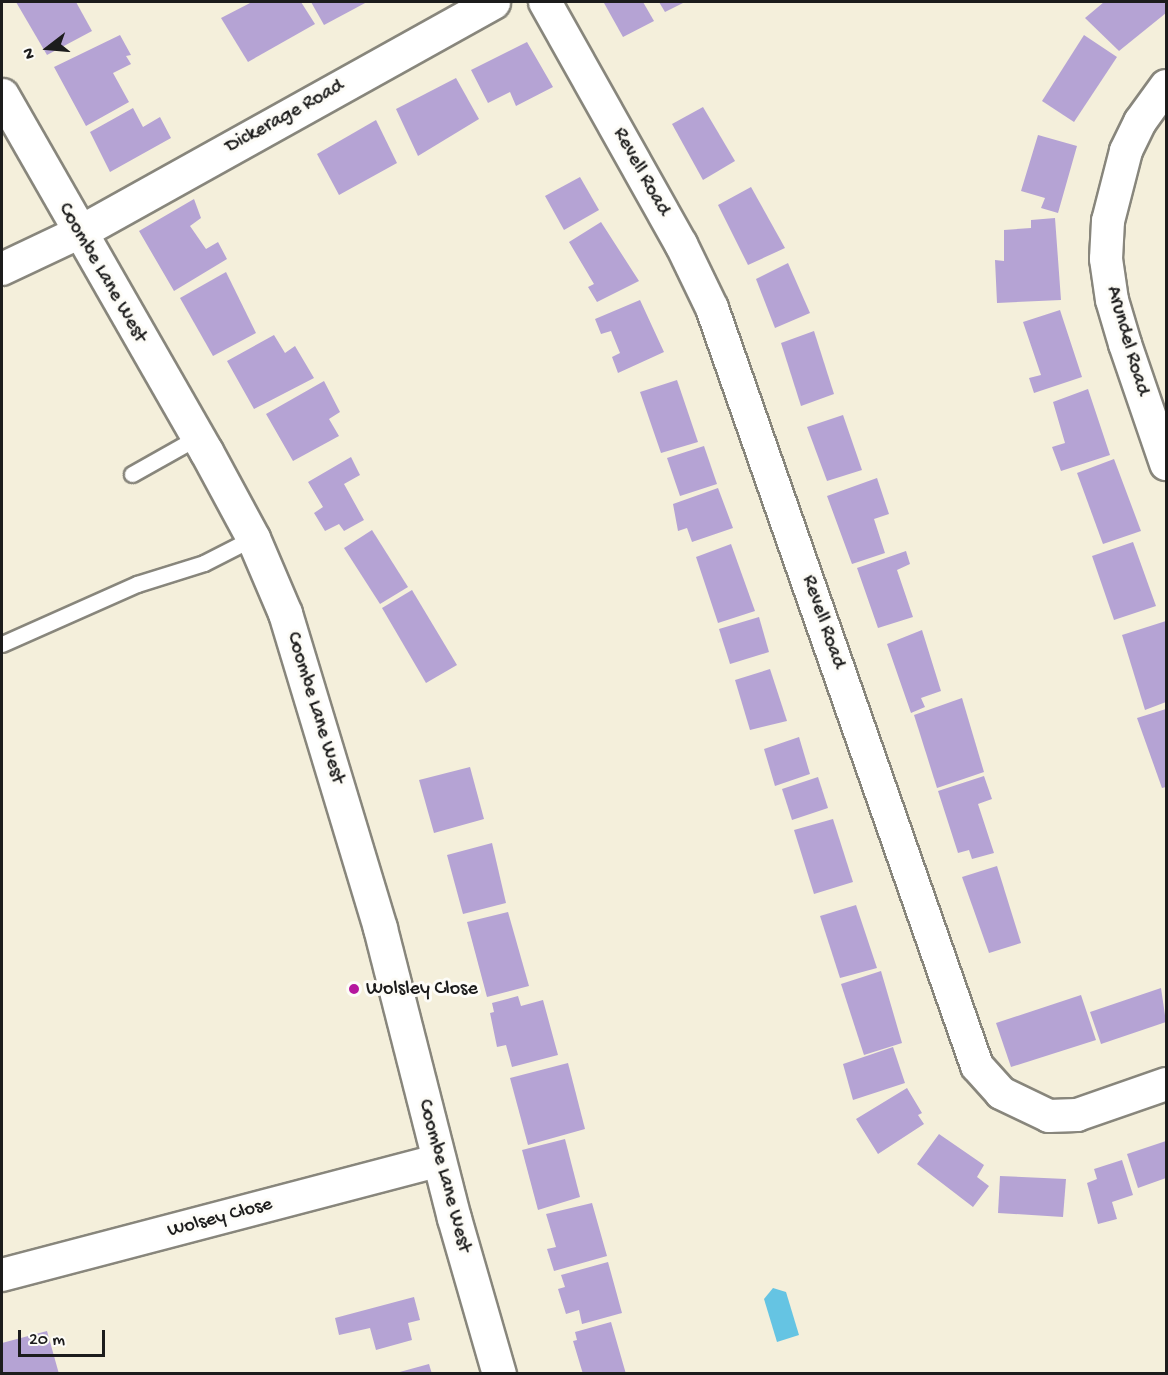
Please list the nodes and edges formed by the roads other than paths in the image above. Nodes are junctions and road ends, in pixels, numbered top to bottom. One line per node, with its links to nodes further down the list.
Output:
1 (493, 2): 5 (main road, Dickerage Road)
2 (545, 2): 12 (street, Revell Road)
3 (1167, 86): 8 (street, Arundel Road)
4 (6, 114): 5 (main road, Coombe Lane West)
5 (78, 233): 6 (street); 7 (main road, Coombe Lane West)
6 (2, 269)
7 (198, 437): 9 (lane); 10 (main road, Coombe Lane West)
8 (1167, 464)
9 (132, 474)
10 (253, 538): 11 (lane); 13 (main road, Coombe Lane West)
11 (2, 644)
12 (1167, 1084)
13 (439, 1160): 14 (street, Wolsey Close); 15 (main road, Coombe Lane West)
14 (2, 1275)
15 (499, 1374)

